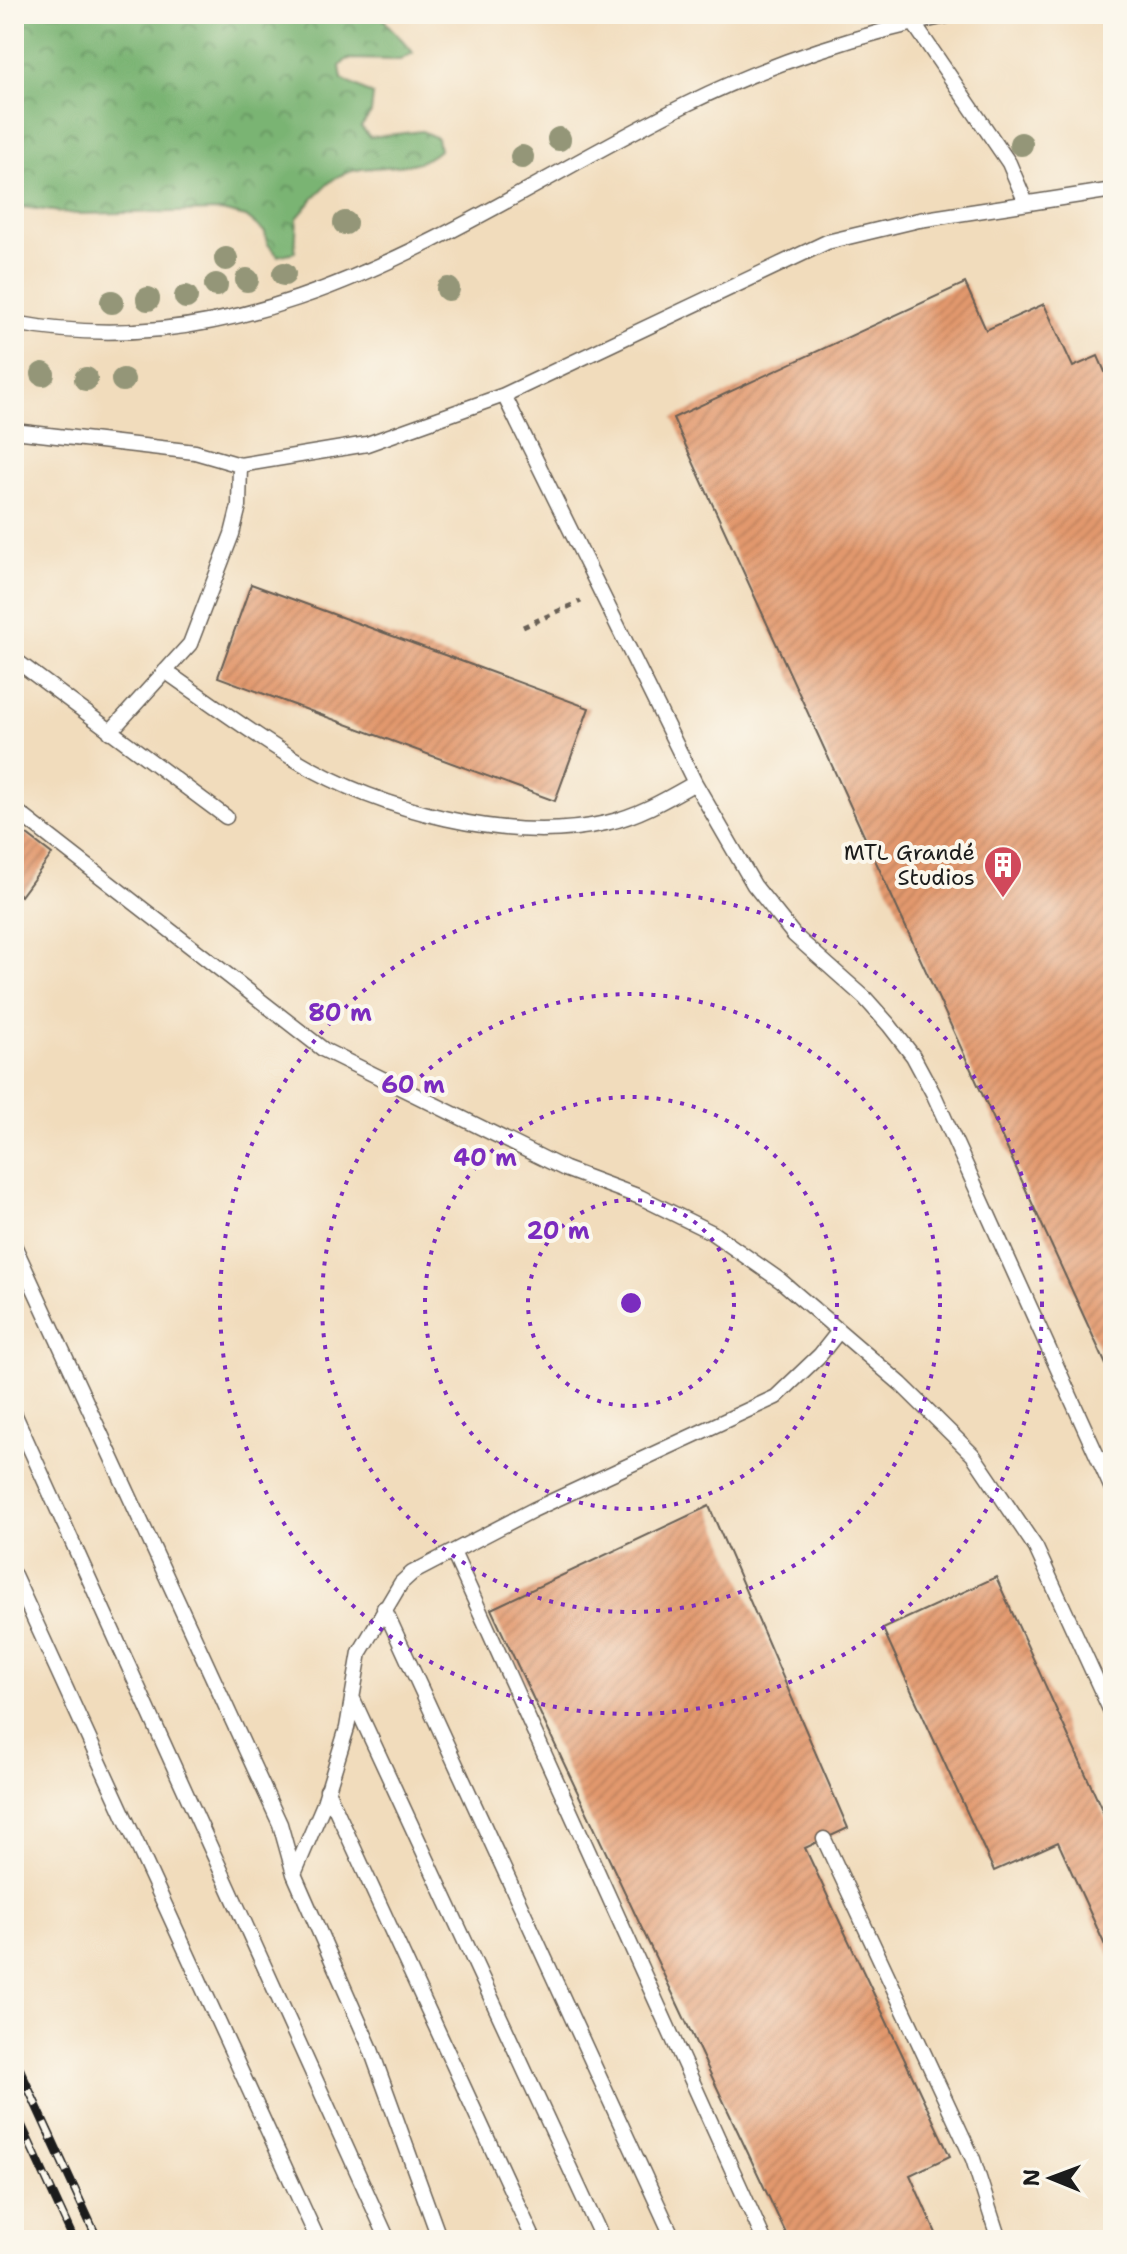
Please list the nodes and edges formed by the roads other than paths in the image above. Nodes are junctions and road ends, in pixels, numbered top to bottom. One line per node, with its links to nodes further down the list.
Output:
1 (956, 14): 2 (lane)
2 (914, 24): 4 (lane); 5 (lane)
3 (1113, 190): 4 (lane)
4 (1026, 203): 6 (lane)
5 (14, 323)
6 (504, 395): 8 (lane); 12 (lane)
7 (14, 431): 8 (lane)
8 (240, 465): 10 (lane)
9 (14, 659): 11 (lane)
10 (165, 671): 11 (lane); 12 (lane)
11 (110, 732): 14 (lane)
12 (695, 783): 18 (lane)
13 (14, 809): 16 (lane)
14 (226, 817)
15 (14, 1245): 26 (lane)
16 (839, 1331): 19 (lane); 23 (lane)
17 (14, 1413): 28 (lane)
18 (1113, 1491)
19 (453, 1552): 21 (lane); 33 (lane)
20 (14, 1575): 27 (lane)
21 (384, 1608): 22 (lane); 32 (lane)
22 (352, 1697): 24 (lane); 31 (lane)
23 (1113, 1716)
24 (327, 1790): 26 (lane); 30 (lane)
25 (824, 1839): 34 (lane)
26 (294, 1874): 29 (lane)
27 (318, 2240)
28 (388, 2240)
29 (440, 2240)
30 (534, 2240)
31 (603, 2240)
32 (674, 2240)
33 (764, 2240)
34 (999, 2240)

